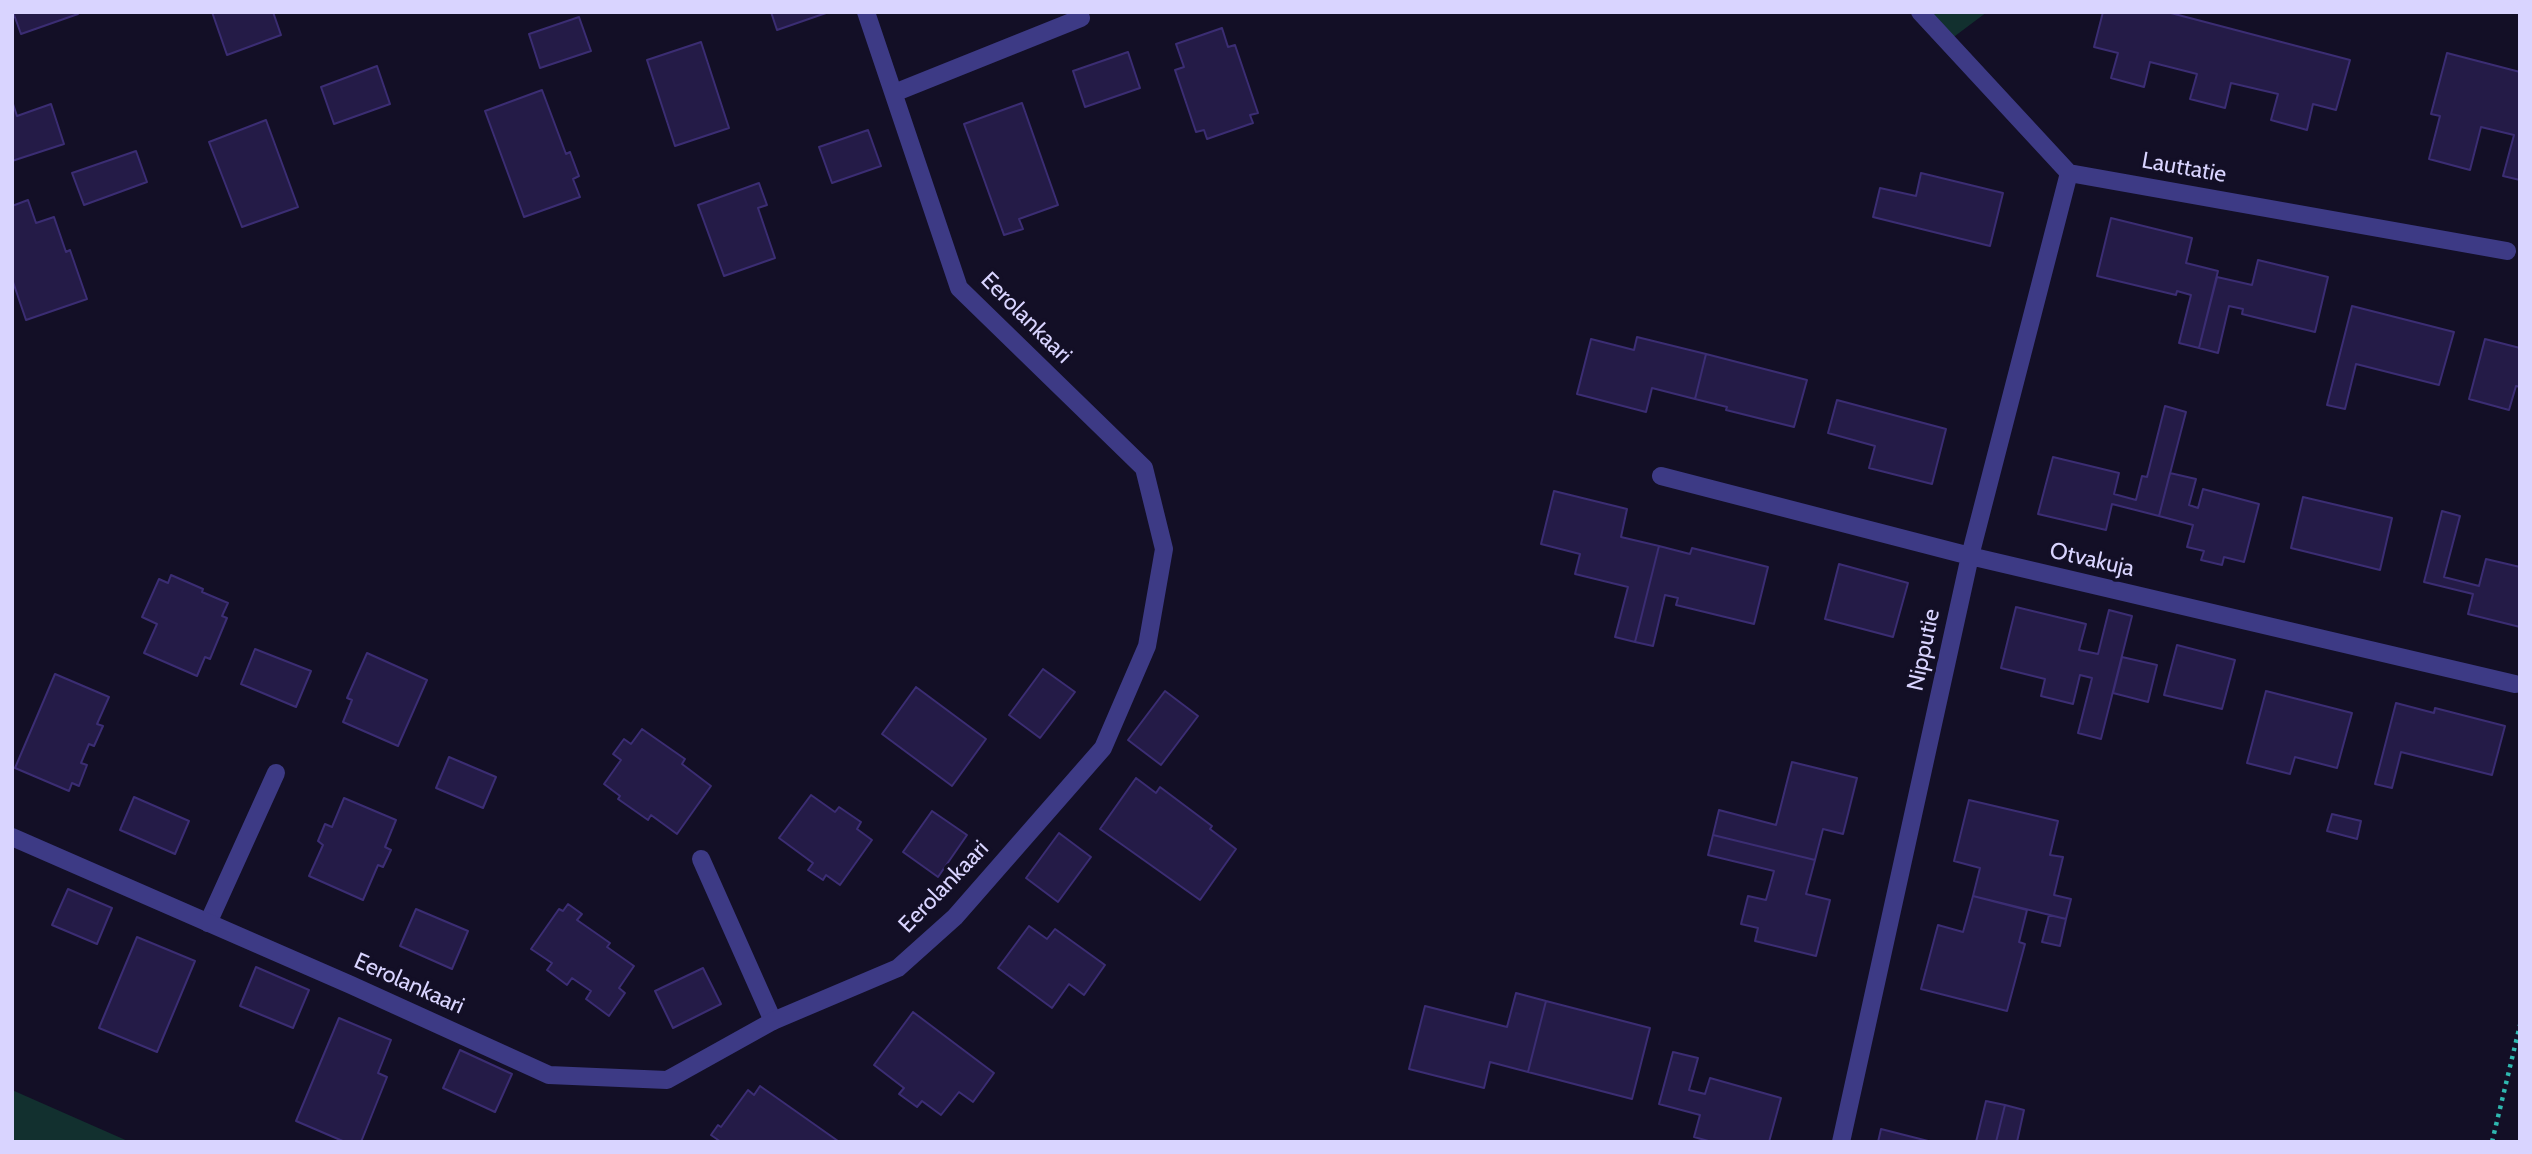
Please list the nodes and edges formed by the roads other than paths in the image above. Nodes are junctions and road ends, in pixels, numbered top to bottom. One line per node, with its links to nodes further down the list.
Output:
1 (866, 12): 4 (street, Eerolankaari)
2 (1920, 12): 5 (street)
3 (1081, 18): 4 (street)
4 (894, 93): 14 (street, Eerolankaari)
5 (2069, 173): 6 (street, Lauttatie); 8 (street, Nipputie)
6 (2507, 251)
7 (1661, 476): 8 (street, Otvakuja)
8 (1970, 556): 9 (street, Otvakuja); 15 (street, Nipputie)
9 (2515, 684)
10 (276, 773): 13 (street)
11 (12, 837): 13 (street, Eerolankaari)
12 (701, 859): 14 (street)
13 (208, 923): 14 (street, Eerolankaari)
14 (773, 1021)
15 (1841, 1142)

